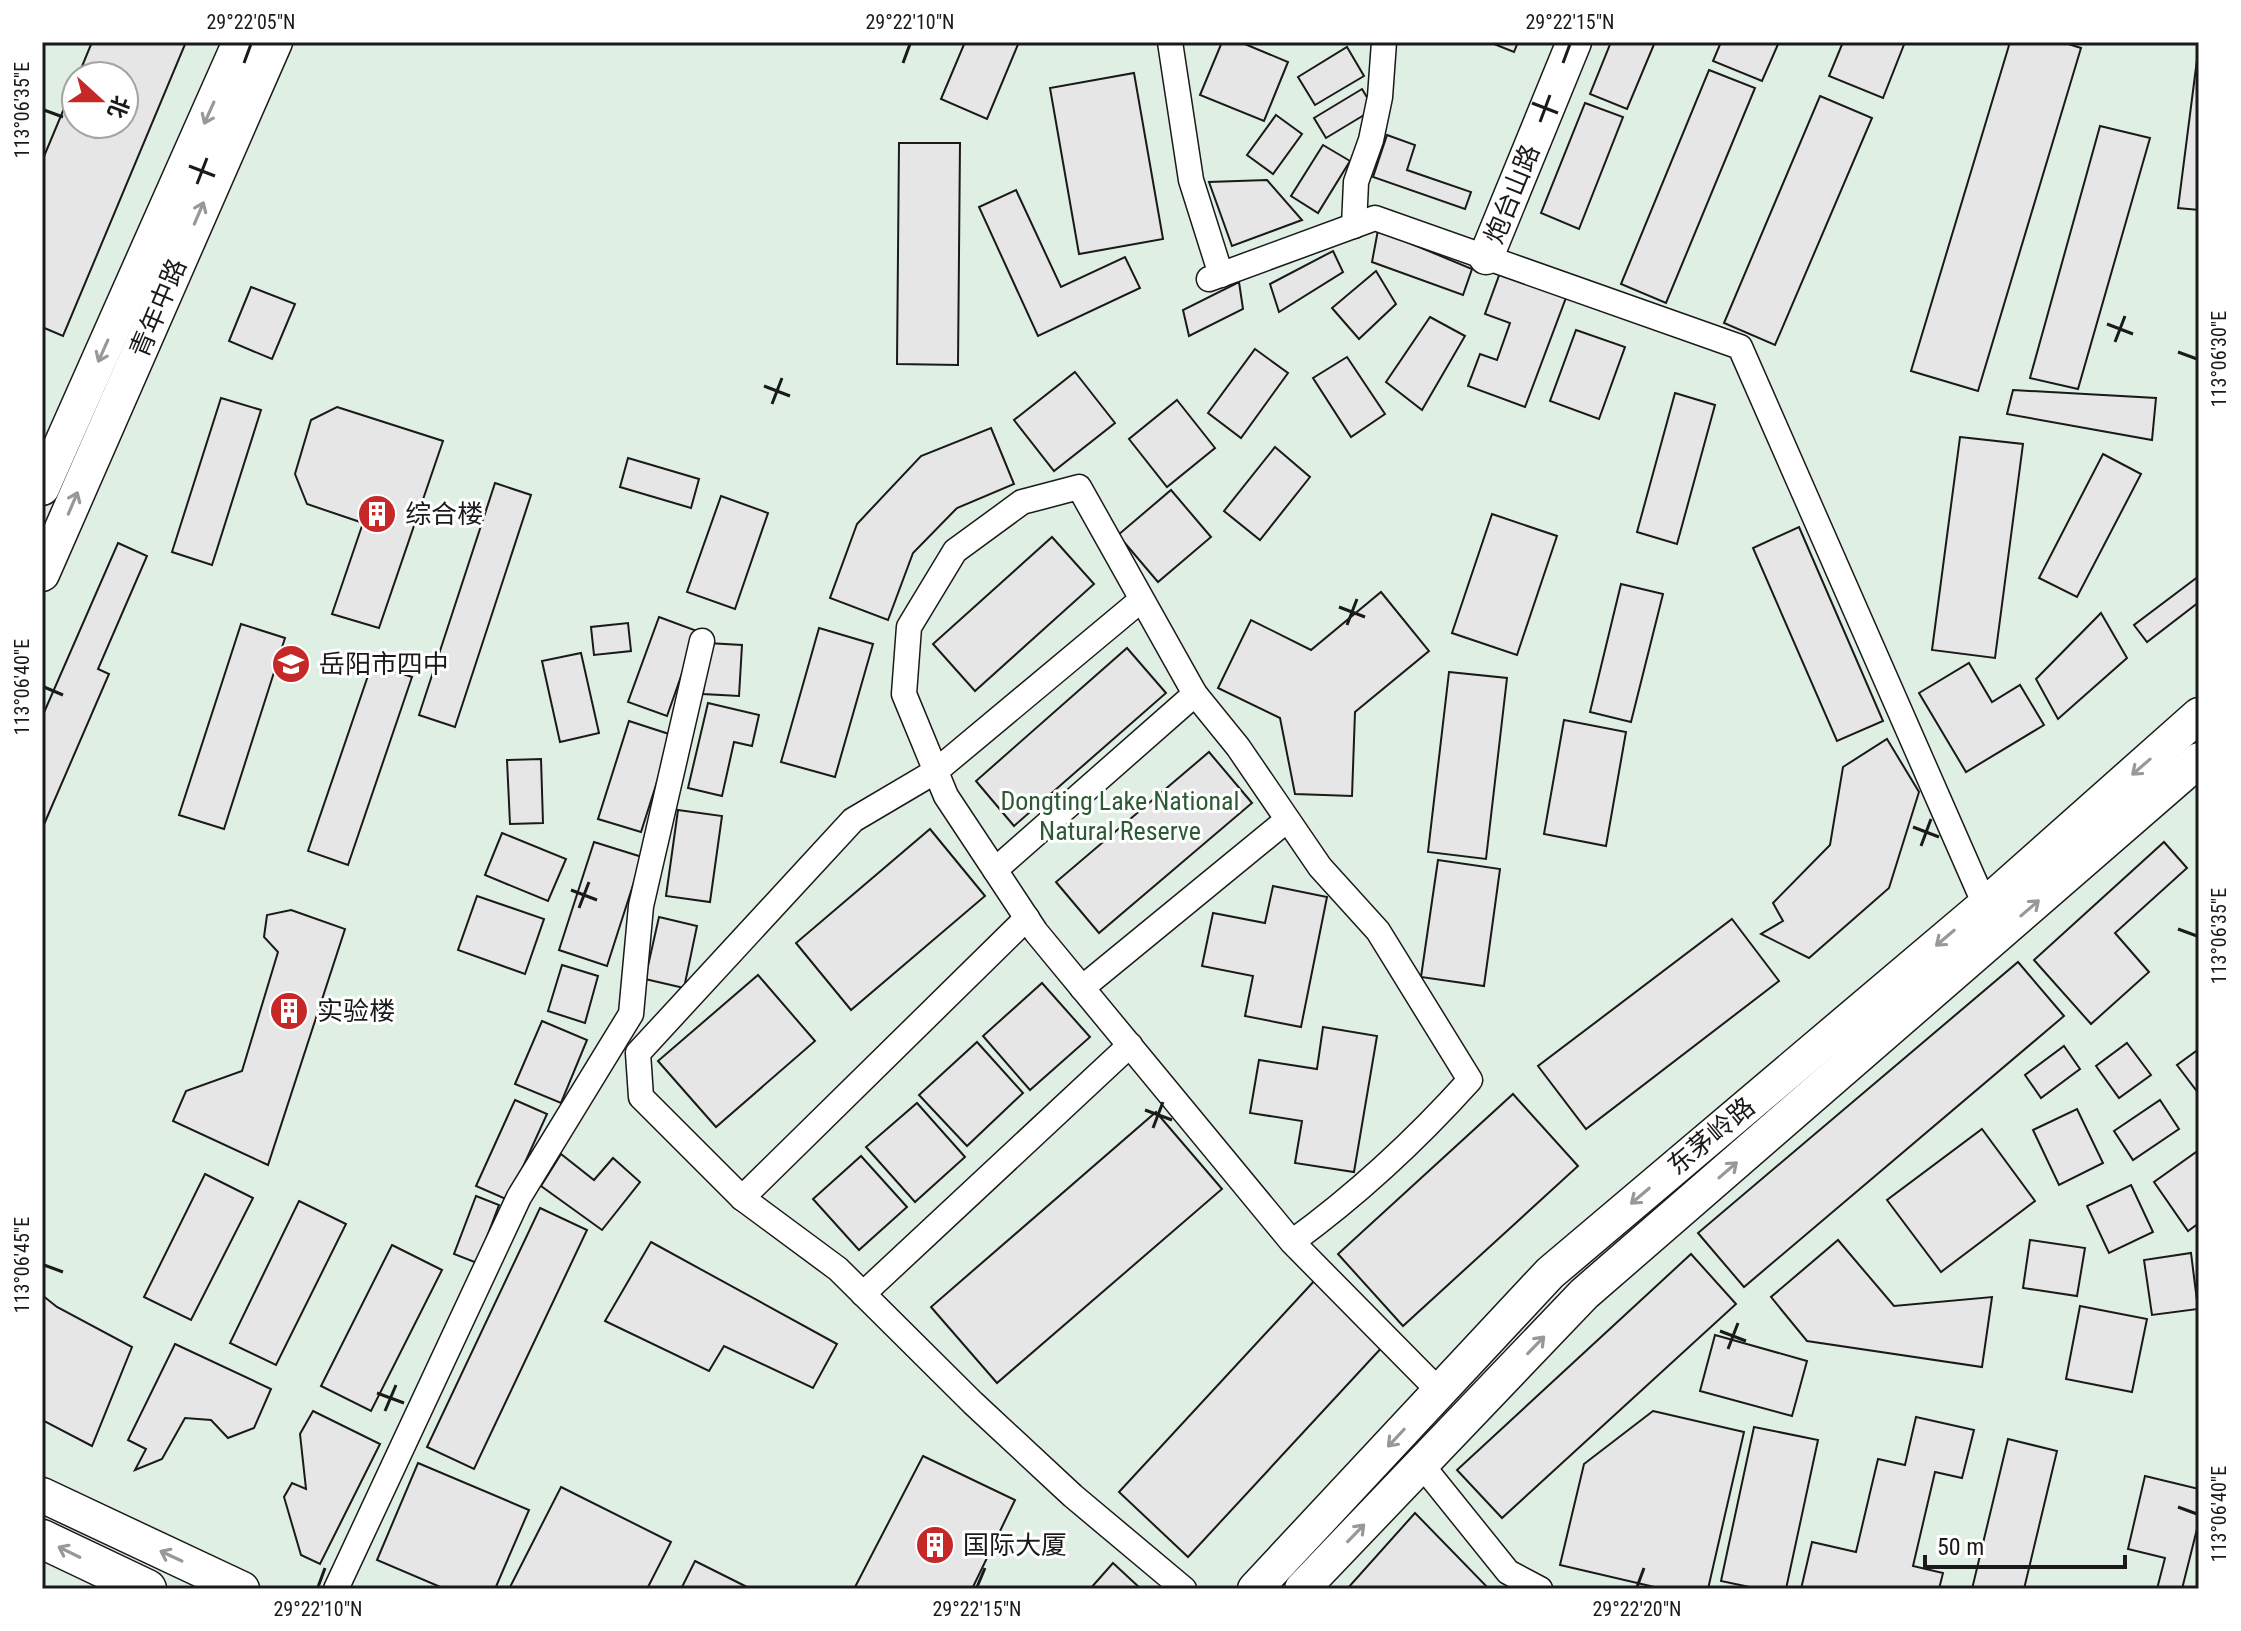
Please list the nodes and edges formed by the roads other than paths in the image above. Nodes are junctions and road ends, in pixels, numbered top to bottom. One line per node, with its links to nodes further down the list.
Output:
1 (240, 42): 8 (main road, 青年中路, one-way to 8)
2 (275, 42): 9 (main road, 青年中路, one-way to 2)
3 (1170, 42): 6 (street)
4 (1384, 42): 6 (street)
5 (1574, 42): 7 (main road, 炮台山路)
6 (1354, 226): 7 (street)
7 (1486, 257): 18 (street)
8 (42, 488)
9 (42, 574)
10 (1141, 600): 12 (street); 15 (street); 15 (street)
11 (702, 641): 33 (street)
12 (1195, 694): 16 (street); 17 (street)
13 (2199, 715): 18 (main road, 东茅岭路, one-way to 18)
14 (2199, 760): 26 (main road, 东茅岭路, one-way to 14)
15 (936, 771): 17 (street); 22 (street)
16 (1287, 820): 20 (street); 23 (street)
17 (995, 870): 19 (street)
18 (1985, 905): 25 (main road, 东茅岭路, one-way to 25)
19 (1027, 918): 20 (street); 22 (street)
20 (1082, 988): 21 (street)
21 (1130, 1045): 23 (street); 24 (street)
22 (742, 1198): 24 (street)
23 (1292, 1242): 25 (street)
24 (863, 1294): 34 (street)
25 (1439, 1391): 35 (main road, 东茅岭路, one-way to 35)
26 (1421, 1464): 36 (main road, 东茅岭路, one-way to 26); 37 (street)
27 (42, 1495): 32 (main road, one-way to 27)
28 (42, 1539): 31 (main road, one-way to 28)
29 (42, 1568): 30 (main road)
30 (85, 1589)
31 (147, 1589)
32 (242, 1589)
33 (336, 1589)
34 (1184, 1589)
35 (1255, 1589)
36 (1302, 1589)
37 (1540, 1589)

